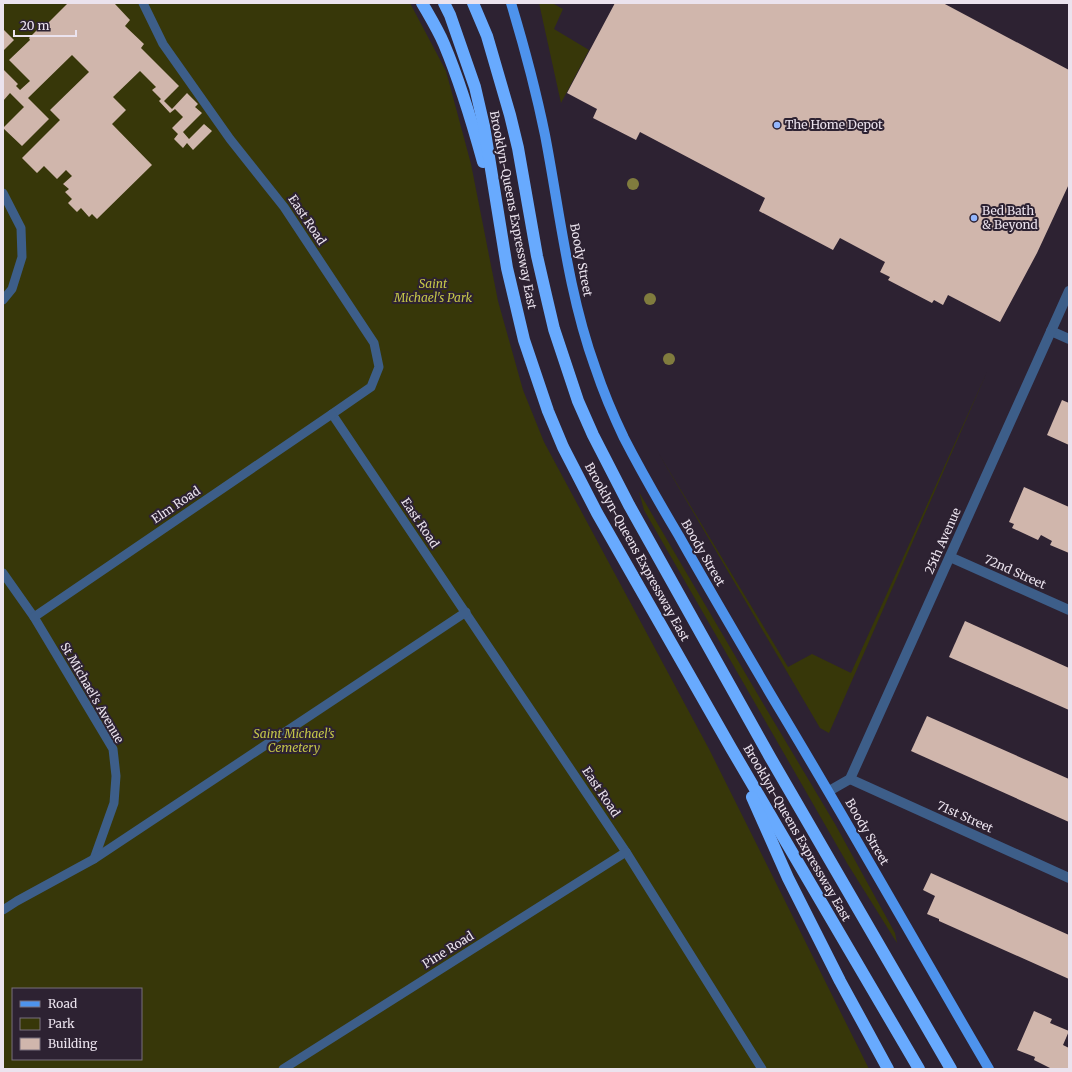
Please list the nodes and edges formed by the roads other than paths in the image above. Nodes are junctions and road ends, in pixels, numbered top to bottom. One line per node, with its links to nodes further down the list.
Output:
1 (143, 3): 12 (lane, East Road)
2 (422, 3): 7 (highway)
3 (444, 3): 7 (highway, Brooklyn-Queens Expressway East)
4 (473, 3): 29 (highway, Brooklyn-Queens Expressway East)
5 (511, 3): 20 (main road, Boody Street)
6 (3, 193): 9 (lane)
7 (499, 215): 18 (highway, Brooklyn-Queens Expressway East)
8 (1069, 291): 10 (street, 25th Avenue)
9 (3, 300)
10 (1051, 331): 11 (street); 13 (street, 25th Avenue)
11 (1069, 339)
12 (332, 414): 16 (lane, East Road); 17 (lane, Elm Road)
13 (950, 557): 15 (street, 72nd Street); 19 (street, 25th Avenue)
14 (3, 573): 17 (lane, St Michael's Avenue)
15 (1069, 610)
16 (466, 612): 21 (lane, East Road); 22 (lane)
17 (34, 617): 22 (lane, St Michael's Avenue)
18 (731, 748): 27 (highway); 28 (highway, Brooklyn-Queens Expressway East)
19 (850, 779): 20 (street); 23 (street, 71st Street)
20 (829, 791): 30 (main road, Boody Street)
21 (626, 852): 25 (lane, Pine Road); 26 (lane, East Road)
22 (94, 859): 24 (lane)
23 (1069, 878)
24 (3, 910)
25 (283, 1069)
26 (762, 1069)
27 (888, 1069)
28 (919, 1069)
29 (951, 1069)
30 (989, 1069)

